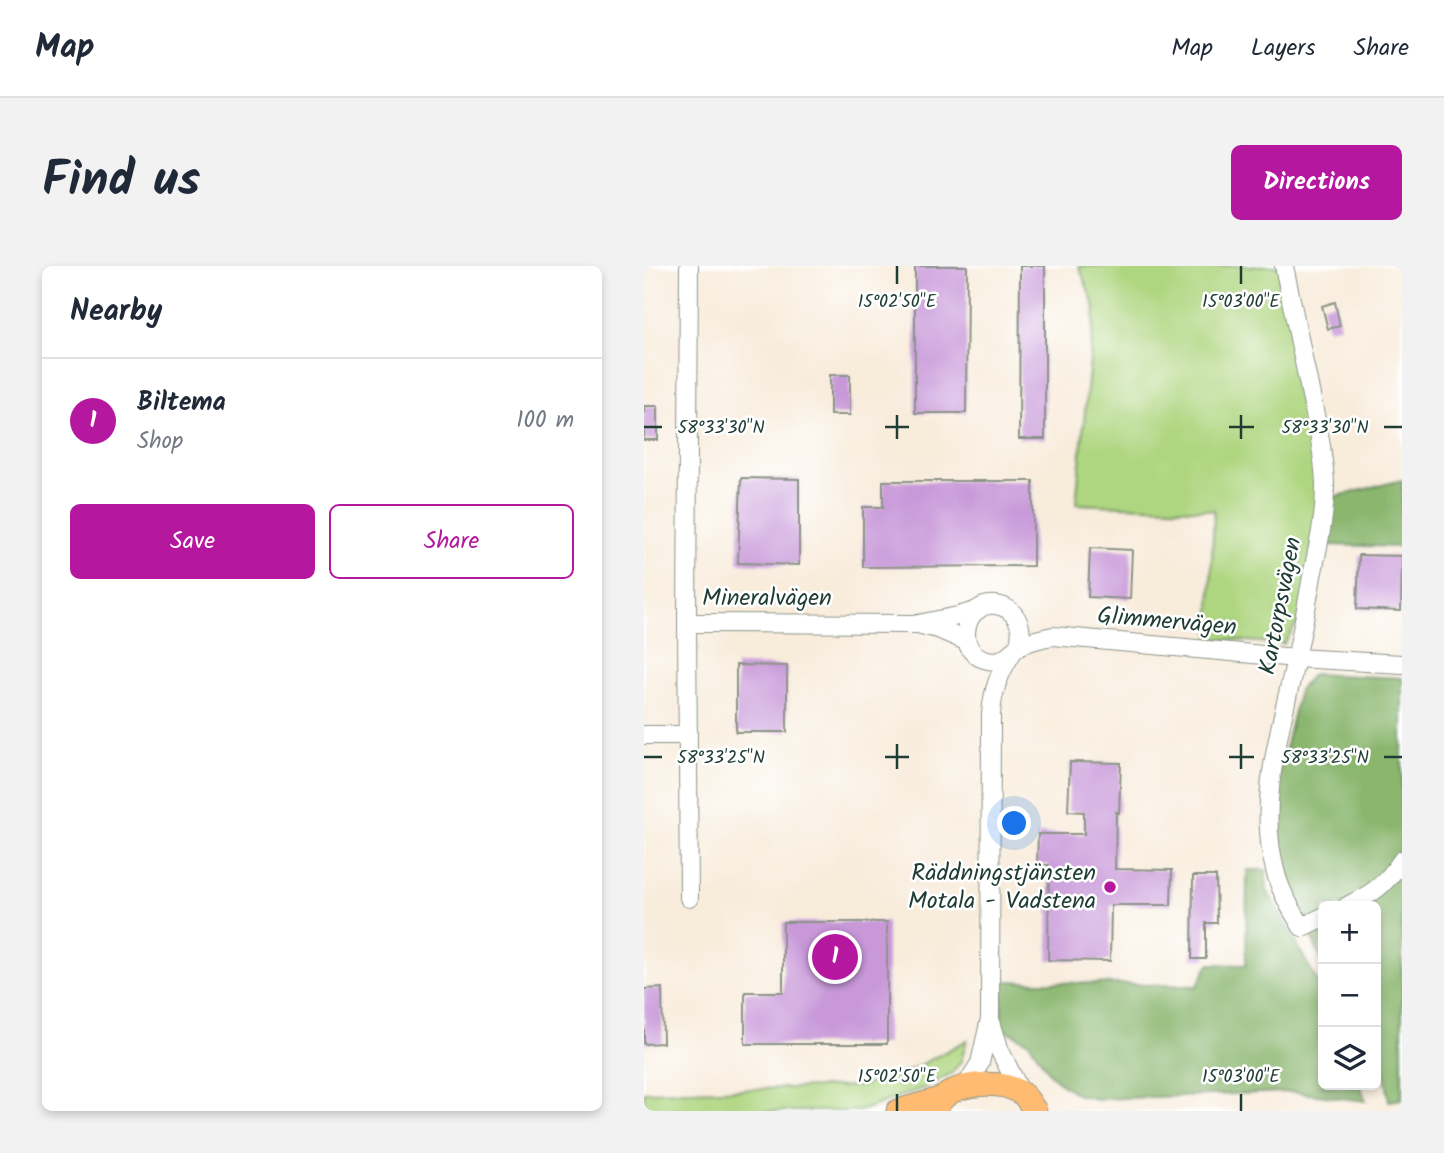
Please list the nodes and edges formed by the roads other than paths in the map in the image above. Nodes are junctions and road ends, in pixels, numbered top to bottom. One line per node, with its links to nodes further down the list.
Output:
1 (689, 266): 4 (street)
2 (1284, 266): 11 (street, Kartorpsvägen)
3 (978, 610): 5 (street, Glimmervägen); 6 (street, Mineralvägen); 8 (street)
4 (687, 623): 6 (street, Mineralvägen); 15 (street, Mineralvägen)
5 (1019, 623): 7 (street, Glimmervägen); 9 (street)
6 (918, 624): 8 (street, Mineralvägen)
7 (1053, 636): 9 (street, Glimmervägen); 11 (street, Glimmervägen)
8 (966, 641): 10 (street)
9 (1015, 650): 10 (street, Glimmervägen); 13 (street)
10 (979, 657): 13 (street)
11 (1296, 658): 12 (street, Glimmervägen); 19 (street, Kartorpsvägen)
12 (1402, 664)
13 (992, 693): 20 (street)
14 (644, 735): 15 (street)
15 (688, 735): 17 (street, Mineralvägen)
16 (1402, 860): 18 (street)
17 (689, 898)
18 (1356, 901)
19 (1318, 919)
20 (990, 1019): 21 (street); 22 (street)
21 (965, 1087): 22 (main road); 23 (main road)
22 (1028, 1102)
23 (939, 1105): 24 (main road)
24 (898, 1111)

